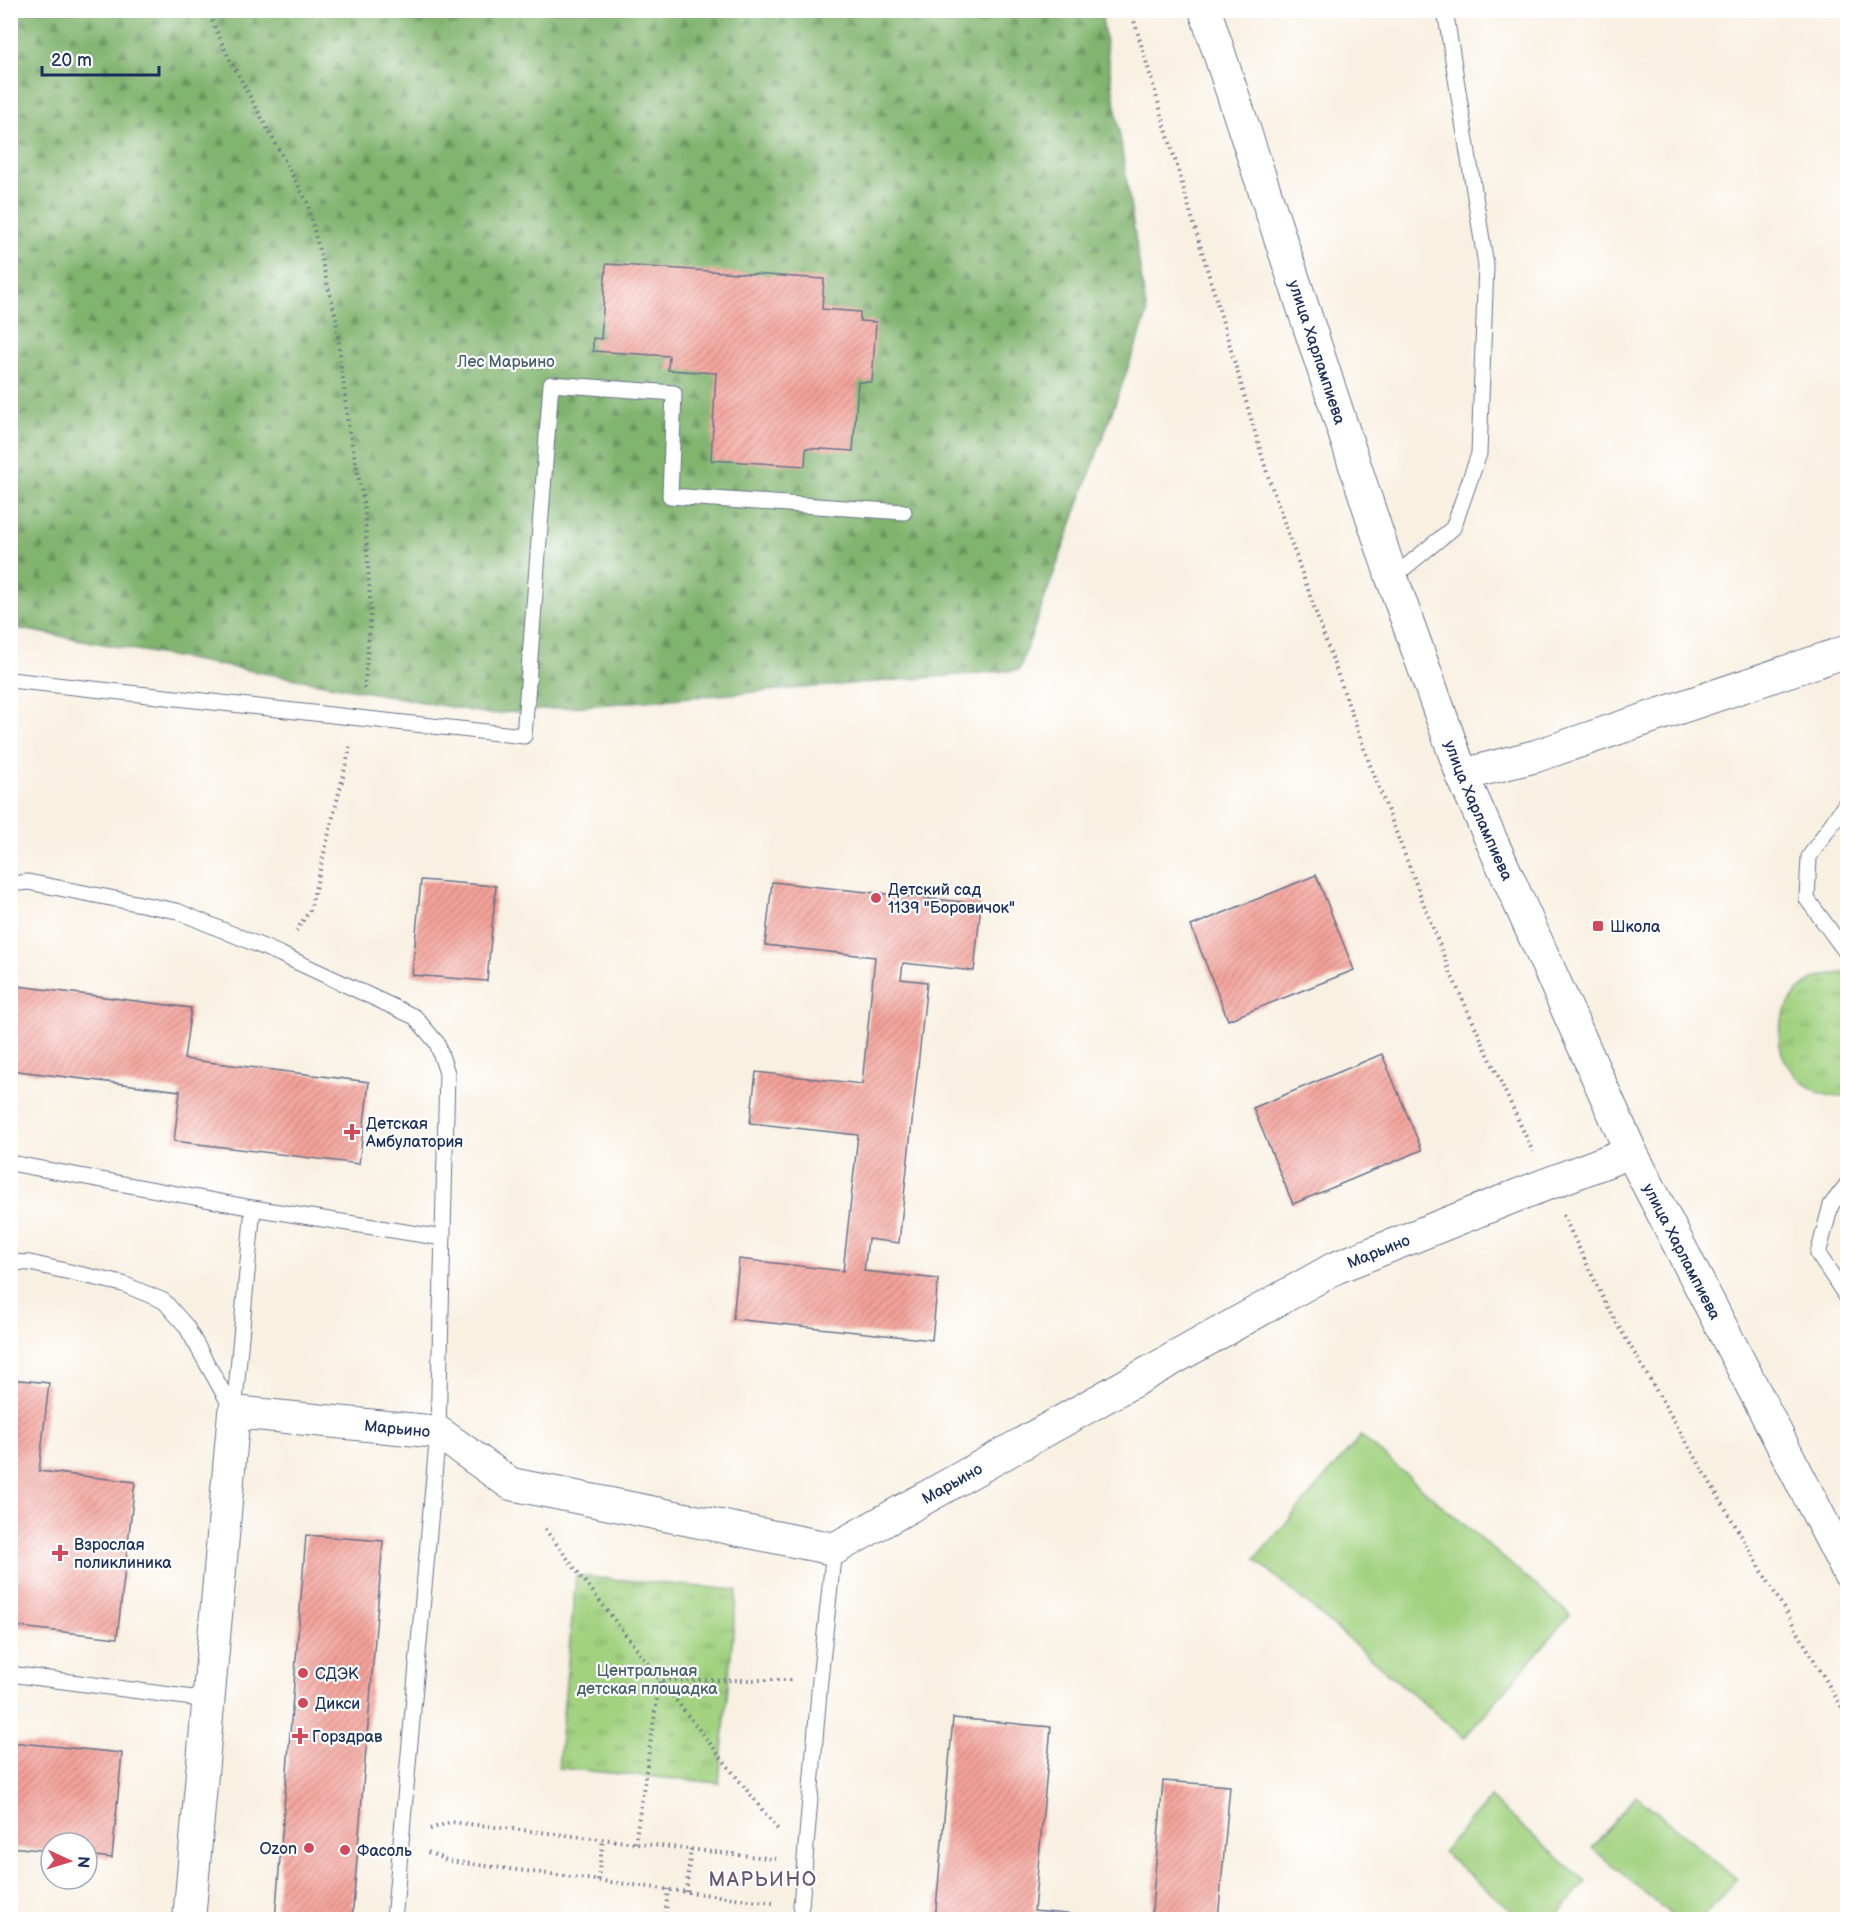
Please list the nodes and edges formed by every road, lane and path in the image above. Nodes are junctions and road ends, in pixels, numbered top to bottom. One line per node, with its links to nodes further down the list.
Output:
1 (207, 10): 9 (path)
2 (1129, 10): 18 (path)
3 (1205, 10): 6 (street, улица Харлампиева)
4 (1444, 10): 6 (lane)
5 (904, 512): 9 (lane)
6 (1392, 578): 10 (street, улица Харлампиева)
7 (1848, 651): 10 (street)
8 (10, 680): 9 (lane)
9 (358, 717): 13 (path)
10 (1462, 775): 15 (street, улица Харлампиева)
11 (1848, 800): 14 (lane)
12 (10, 884): 13 (lane)
13 (280, 954): 20 (lane)
14 (1848, 955)
15 (1631, 1152): 18 (street, Марьино); 27 (street, улица Харлампиева)
16 (10, 1163): 19 (lane)
17 (1848, 1183): 22 (lane)
18 (1548, 1184): 26 (street, Марьино); 32 (path)
19 (253, 1208): 20 (lane); 23 (lane)
20 (443, 1238): 24 (lane)
21 (10, 1262): 23 (lane)
22 (1848, 1299)
23 (234, 1412): 24 (street, Марьино); 31 (street)
24 (438, 1432): 25 (street, Марьино); 34 (lane)
25 (511, 1484): 26 (street, Марьино); 29 (path)
26 (834, 1549): 30 (lane)
27 (1848, 1572)
28 (10, 1674): 31 (lane)
29 (660, 1680): 30 (path); 35 (path); 37 (path)
30 (820, 1680): 37 (lane)
31 (208, 1701): 42 (street)
32 (1848, 1718)
33 (603, 1839): 34 (path); 35 (path); 38 (path)
34 (401, 1840): 38 (path); 43 (lane)
35 (635, 1843): 36 (path)
36 (690, 1849): 37 (path); 40 (path)
37 (804, 1862): 41 (lane)
38 (598, 1880): 39 (path)
39 (668, 1889): 40 (path); 44 (path)
40 (686, 1892): 41 (path)
41 (801, 1906)
42 (189, 1920)
43 (394, 1920)
44 (665, 1920)

